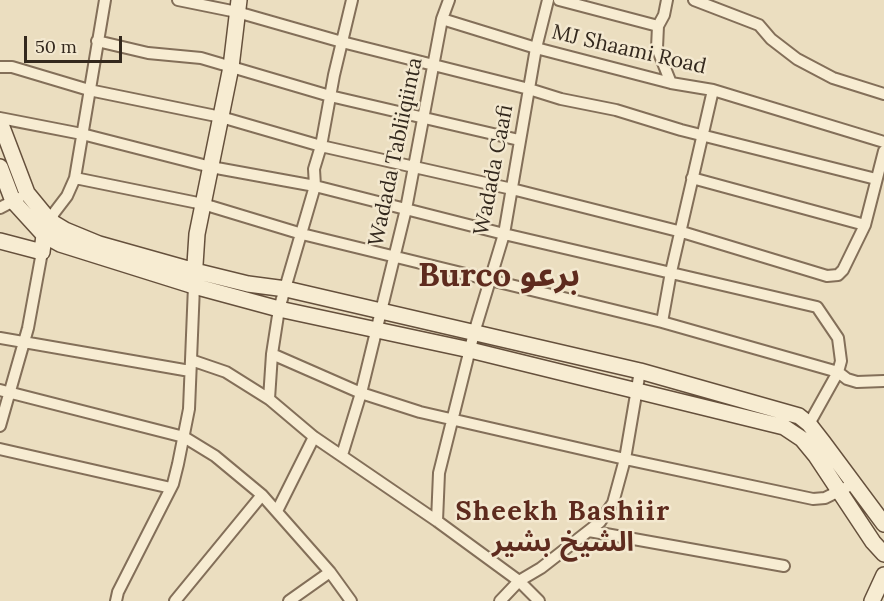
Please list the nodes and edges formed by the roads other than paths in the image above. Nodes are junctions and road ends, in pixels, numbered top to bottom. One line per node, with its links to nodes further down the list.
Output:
1 (105, 0): 12 (street)
2 (178, 0): 9 (street)
3 (352, 0): 13 (street)
4 (449, 0): 10 (street, Wadada Tabliiqiinta)
5 (548, 0): 14 (street, Wadada Caafi)
6 (559, 0): 11 (street)
7 (667, 0): 11 (street)
8 (694, 0): 22 (street)
9 (238, 6): 13 (street); 17 (street)
10 (442, 19): 14 (street, MJ Shaami Road); 15 (street, Wadada Tabliiqiinta)
11 (658, 26): 18 (street)
12 (97, 41): 17 (street); 20 (street)
13 (342, 42): 15 (street); 23 (street)
14 (537, 48): 18 (street, MJ Shaami Road); 19 (street, Wadada Caafi)
15 (435, 65): 19 (street); 25 (street, Wadada Tabliiqiinta)
16 (0, 67): 20 (street)
17 (231, 67): 23 (street); 24 (street)
18 (671, 83): 21 (street, MJ Shaami Road)
19 (530, 88): 28 (street); 29 (street, Wadada Caafi)
20 (89, 90): 24 (street); 27 (street)
21 (713, 90): 28 (street); 30 (street, MJ Shaami Road)
22 (884, 93)
23 (330, 96): 25 (street); 31 (street)
24 (221, 117): 31 (street); 35 (street)
25 (424, 118): 29 (street); 33 (street, Wadada Tabliiqiinta)
26 (0, 120): 27 (street); 41 (street)
27 (82, 134): 35 (street); 36 (street)
28 (702, 135): 37 (street); 38 (street)
29 (519, 140): 40 (street, Wadada Caafi)
30 (884, 142)
31 (321, 146): 33 (street); 39 (street)
32 (884, 151): 38 (street)
33 (414, 166): 40 (street); 43 (street, Wadada Tabliiqiinta)
34 (0, 167): 41 (street)
35 (211, 167): 39 (street); 42 (street)
36 (75, 178): 42 (street); 44 (street)
37 (692, 178): 45 (street); 46 (street)
38 (876, 179): 45 (street)
39 (315, 186): 43 (street); 47 (street)
40 (512, 189): 46 (street); 48 (street, Wadada Caafi)
41 (13, 201): 44 (street); 49 (street)
42 (203, 204): 47 (street); 53 (street)
43 (406, 209): 48 (street); 52 (street, Wadada Tabliiqiinta)
44 (50, 221): 49 (street); 53 (street)
45 (865, 225): 46 (street)
46 (682, 232): 54 (street)
47 (302, 234): 52 (street); 57 (street)
48 (504, 234): 54 (street); 55 (street, Wadada Caafi)
49 (44, 235): 51 (street); 56 (street)
50 (0, 242): 51 (street)
51 (42, 252): 64 (street)
52 (393, 257): 55 (street); 59 (street, Wadada Tabliiqiinta)
53 (195, 271): 56 (street); 57 (street)
54 (671, 272): 60 (street); 69 (street)
55 (490, 279): 60 (street); 62 (street, Wadada Caafi)
56 (194, 286): 58 (street); 67 (street)
57 (286, 289): 58 (street); 59 (street)
58 (279, 309): 61 (street); 66 (street)
59 (381, 311): 61 (street, Wadada Tabliiqiinta); 62 (street)
60 (662, 322): 69 (street)
61 (375, 330): 65 (street); 73 (street, Wadada Tabliiqiinta)
62 (474, 333): 65 (street, Wadada Caafi); 68 (street)
63 (0, 338): 64 (street)
64 (24, 344): 67 (street); 71 (street)
65 (470, 350): 72 (street); 75 (street, Wadada Caafi)
66 (272, 354): 73 (street); 74 (street)
67 (190, 365): 74 (street); 79 (street)
68 (640, 371): 72 (street); 76 (street)
69 (838, 372): 70 (street); 76 (street)
70 (884, 381)
71 (5, 391): 77 (street); 79 (street)
72 (635, 392): 82 (street); 85 (street)
73 (361, 393): 75 (street); 81 (street, Wadada Tabliiqiinta)
74 (269, 399): 78 (street)
75 (451, 420): 82 (street); 88 (street, Wadada Caafi)
76 (809, 424): 83 (street)
77 (0, 426)
78 (314, 436): 81 (street); 87 (street)
79 (184, 438): 84 (street); 86 (street)
80 (0, 449): 84 (street)
81 (342, 455): 88 (street)
82 (625, 459): 85 (street); 90 (street)
83 (855, 483): 85 (street); 89 (street)
84 (171, 488): 96 (street)
85 (840, 491): 91 (street)
86 (262, 495): 87 (street); 97 (street)
87 (278, 511): 93 (street)
88 (437, 521): 95 (street)
89 (884, 524)
90 (589, 531): 92 (street); 95 (street)
91 (884, 554)
92 (784, 566)
93 (330, 572): 98 (street); 99 (street)
94 (884, 575): 102 (street)
95 (519, 581): 100 (street); 101 (street)
96 (116, 601)
97 (175, 601)
98 (289, 601)
99 (351, 601)
100 (500, 601)
101 (539, 601)
102 (872, 601)

